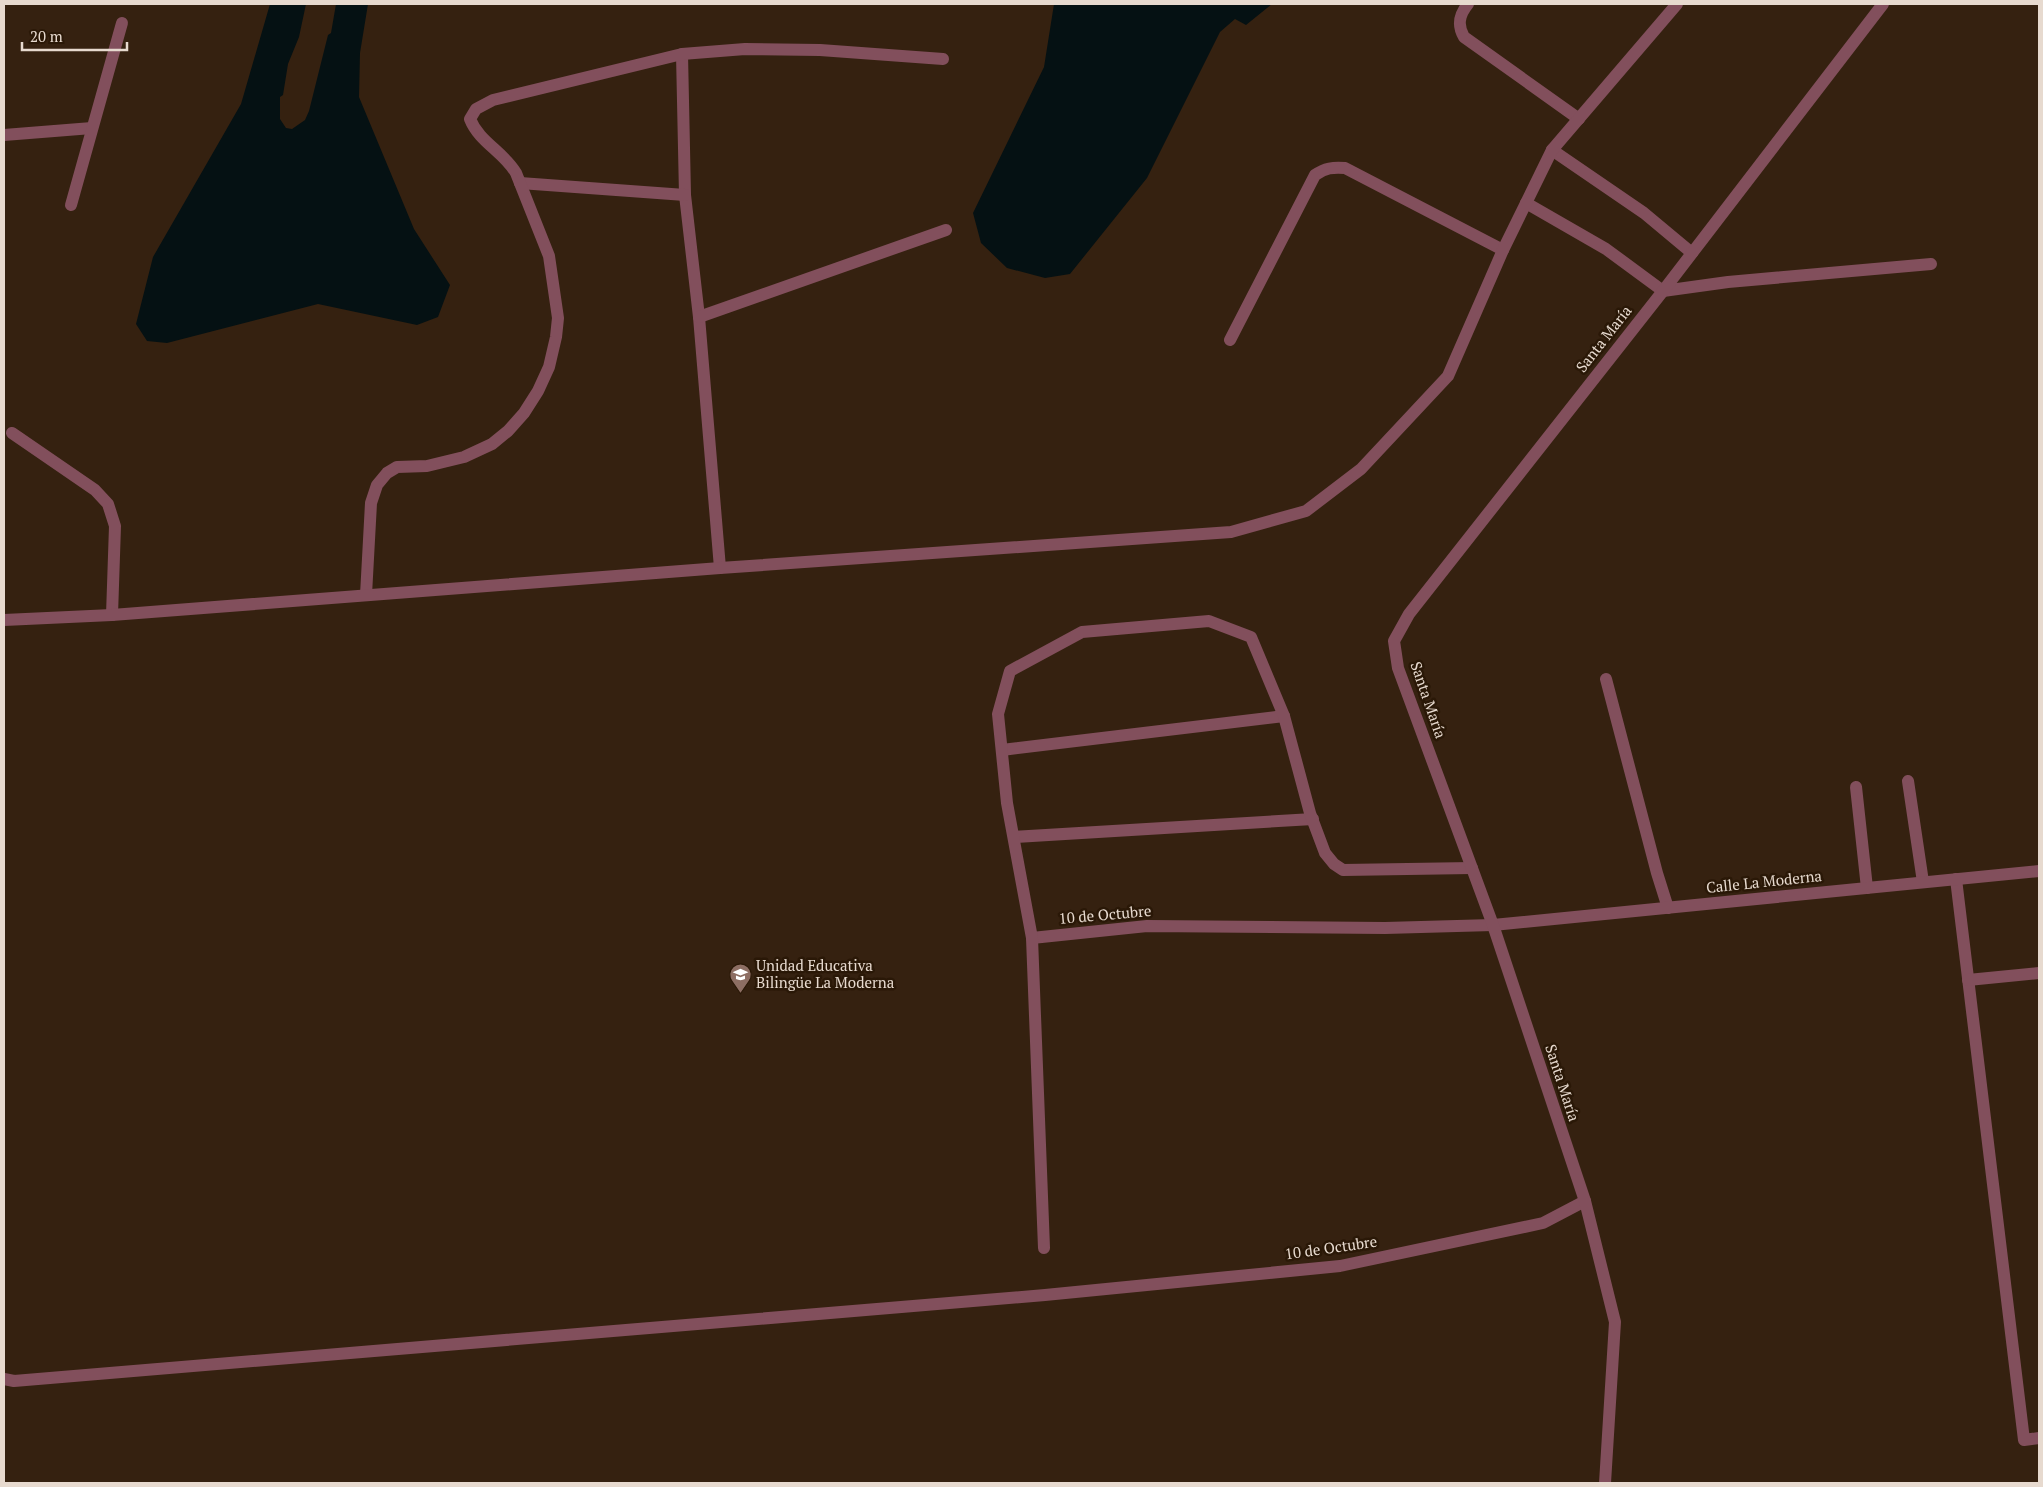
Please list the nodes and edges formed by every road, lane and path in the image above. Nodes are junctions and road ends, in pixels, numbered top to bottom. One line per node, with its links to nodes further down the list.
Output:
1 (1468, 4): 7 (street)
2 (1678, 4): 7 (street)
3 (1883, 4): 17 (street, Santa María)
4 (122, 23): 8 (street)
5 (682, 54): 6 (street); 11 (street); 12 (street)
6 (943, 58)
7 (1580, 119): 10 (street)
8 (92, 128): 9 (street); 14 (street)
9 (4, 135)
10 (1552, 150): 13 (street); 17 (street)
11 (520, 183): 12 (street); 24 (street)
12 (685, 195): 20 (street)
13 (1526, 203): 16 (street); 19 (street)
14 (71, 204)
15 (946, 230): 20 (street)
16 (1502, 250): 21 (street); 23 (street)
17 (1692, 253): 19 (street, Santa María)
18 (1931, 264): 19 (street)
19 (1663, 291): 34 (street, Santa María)
20 (699, 318): 23 (street)
21 (1230, 340)
22 (12, 434): 25 (street)
23 (720, 568): 24 (street)
24 (366, 595): 25 (street)
25 (112, 615): 26 (street)
26 (4, 620)
27 (1606, 679): 39 (street)
28 (1284, 716): 29 (street); 29 (street); 32 (street)
29 (1002, 750): 33 (street)
30 (1908, 782): 37 (street)
31 (1856, 787): 38 (street)
32 (1313, 819): 33 (street); 34 (street)
33 (1014, 837): 41 (street)
34 (1472, 868): 40 (street, Santa María)
35 (2039, 871): 36 (street, Calle La Moderna)
36 (1956, 879): 37 (street, Calle La Moderna); 43 (street)
37 (1923, 882): 38 (street, Calle La Moderna)
38 (1867, 888): 39 (street, Calle La Moderna)
39 (1668, 908): 40 (street, Calle La Moderna)
40 (1493, 925): 41 (street, 10 de Octubre); 44 (street, Santa María)
41 (1032, 938): 45 (street)
42 (2039, 973): 43 (street)
43 (1968, 980): 47 (street)
44 (1585, 1201): 46 (street, 10 de Octubre); 48 (street, Santa María)
45 (1044, 1248)
46 (4, 1379)
47 (2039, 1438)
48 (1605, 1483)

